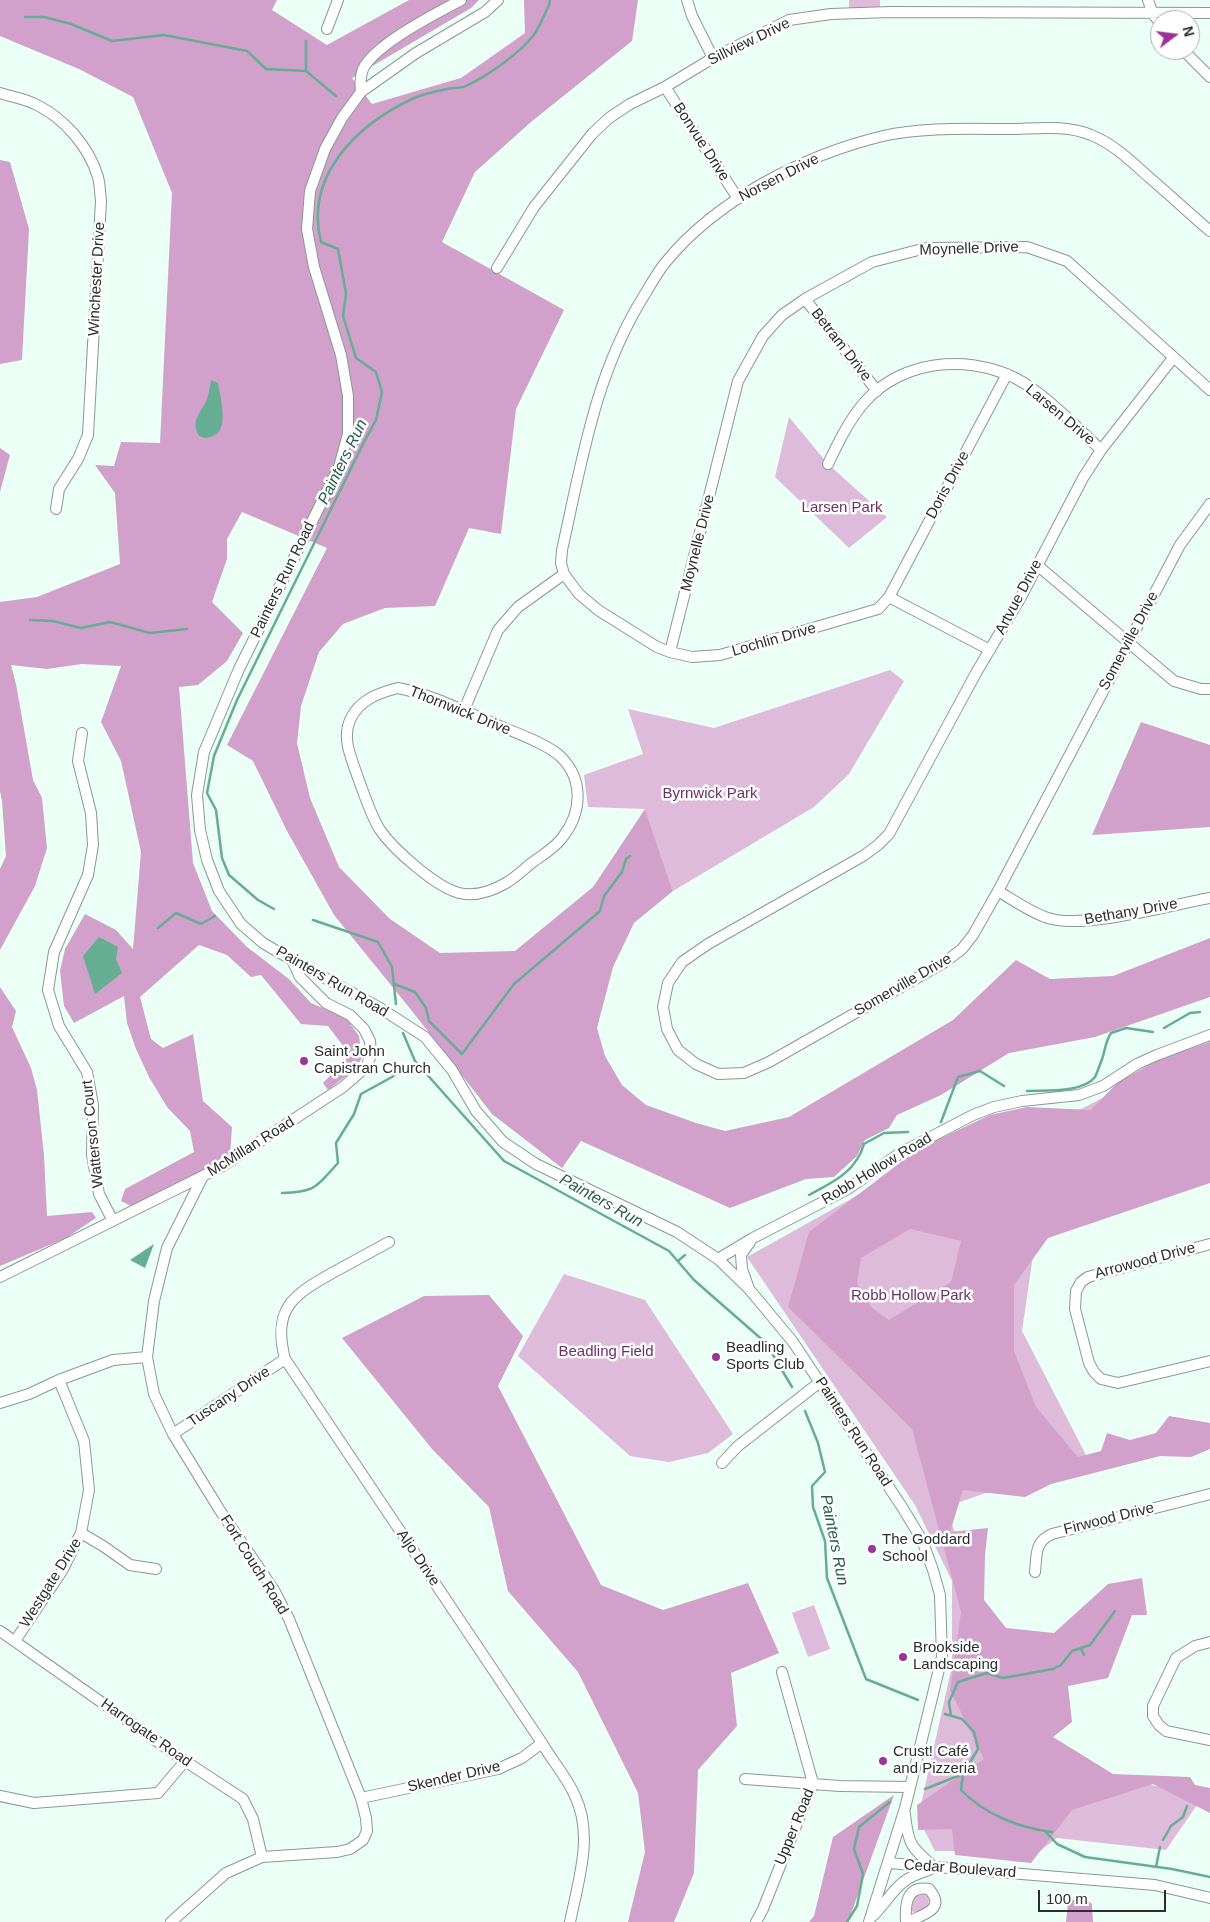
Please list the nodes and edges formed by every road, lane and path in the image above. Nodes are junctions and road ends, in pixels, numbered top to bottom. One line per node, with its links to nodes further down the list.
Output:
1 (338, 0): 6 (street)
2 (461, 0): 11 (street)
3 (498, 0): 11 (street, Painters Run Road)
4 (687, 0): 7 (street)
5 (1150, 14): 7 (street, Sillview Drive)
6 (326, 29)
7 (713, 58): 10 (street, Sillview Drive)
8 (1192, 60): 9 (street)
9 (1210, 77)
10 (665, 87): 13 (street, Bonvue Drive); 15 (street, Sillview Drive)
11 (361, 92): 37 (street, Painters Run Road)
12 (0, 93): 24 (street, Winchester Drive)
13 (737, 198): 14 (street, Norsen Drive); 26 (street, Norsen Drive)
14 (1210, 231)
15 (497, 268)
16 (805, 299): 17 (street, Moynelle Drive); 20 (street, Betram Drive); 30 (street, Moynelle Drive)
17 (1173, 358): 19 (street, Moynelle Drive); 21 (street, Artvue Drive)
18 (1007, 374): 20 (street, Larsen Drive); 21 (street, Larsen Drive); 27 (street, Doris Drive)
19 (1210, 390)
20 (877, 391): 22 (street, Larsen Drive)
21 (1101, 450): 25 (street, Artvue Drive)
22 (828, 464)
23 (1210, 504): 28 (street, Somerville Drive)
24 (56, 509)
25 (1037, 565): 28 (street); 29 (street, Artvue Drive)
26 (564, 574): 30 (street, Lochlin Drive); 32 (street)
27 (889, 597): 29 (street); 30 (street, Lochlin Drive)
28 (1128, 643): 31 (street); 35 (street, Somerville Drive)
29 (990, 650): 34 (street, Artvue Drive)
30 (670, 652)
31 (1210, 688)
32 (464, 710): 32 (street, Thornwick Drive)
33 (82, 733): 40 (street, Watterson Court)
34 (878, 845): 35 (street, Somerville Drive)
35 (998, 891): 36 (street, Bethany Drive)
36 (1210, 898)
37 (292, 960): 39 (street, McMillan Road); 44 (street, Painters Run Road)
38 (1210, 1035): 41 (street, Robb Hollow Road)
39 (203, 1176): 40 (street, McMillan Road); 47 (street, Fort Couch Road)
40 (112, 1221): 45 (street, McMillan Road)
41 (753, 1238): 44 (street, Robb Hollow Road); 46 (street)
42 (389, 1242): 48 (street, Aljo Drive)
43 (1210, 1244): 49 (street, Arrowood Drive)
44 (718, 1259): 46 (street, Painters Run Road)
45 (0, 1277)
46 (749, 1290): 51 (street, Painters Run Road)
47 (147, 1357): 50 (street); 53 (street, Fort Couch Road)
48 (285, 1360): 53 (street, Tuscany Drive); 64 (street, Aljo Drive)
49 (1210, 1360)
50 (59, 1380): 52 (street); 56 (street, Westgate Drive)
51 (820, 1382): 54 (street); 68 (street, Painters Run Road)
52 (0, 1403)
53 (174, 1434): 70 (street, Fort Couch Road)
54 (722, 1463)
55 (1210, 1494): 58 (street, Firwood Drive)
56 (81, 1533): 57 (street); 60 (street, Westgate Drive)
57 (156, 1569)
58 (1035, 1572)
59 (0, 1631): 60 (street, Harrogate Road)
60 (15, 1641): 65 (street, Harrogate Road)
61 (1210, 1642): 63 (street)
62 (782, 1672): 67 (street, Upper Road)
63 (1210, 1740)
64 (542, 1743): 70 (street, Skender Drive); 78 (street, Aljo Drive)
65 (185, 1761): 69 (street); 72 (street, Harrogate Road)
66 (745, 1779): 67 (street)
67 (813, 1782): 68 (street); 79 (street, Upper Road)
68 (910, 1787): 71 (street, Painters Run Road)
69 (0, 1796)
70 (360, 1798): 72 (street, Fort Couch Road)
71 (905, 1808): 73 (street, Painters Run Road); 74 (street)
72 (262, 1858): 77 (street, Fort Couch Road)
73 (889, 1863): 74 (street, Cedar Boulevard); 76 (street, Painters Run Road)
74 (935, 1868): 75 (street, Cedar Boulevard); 76 (street)
75 (1210, 1898)
76 (870, 1920)
77 (171, 1922)
78 (570, 1922)
79 (756, 1922)

